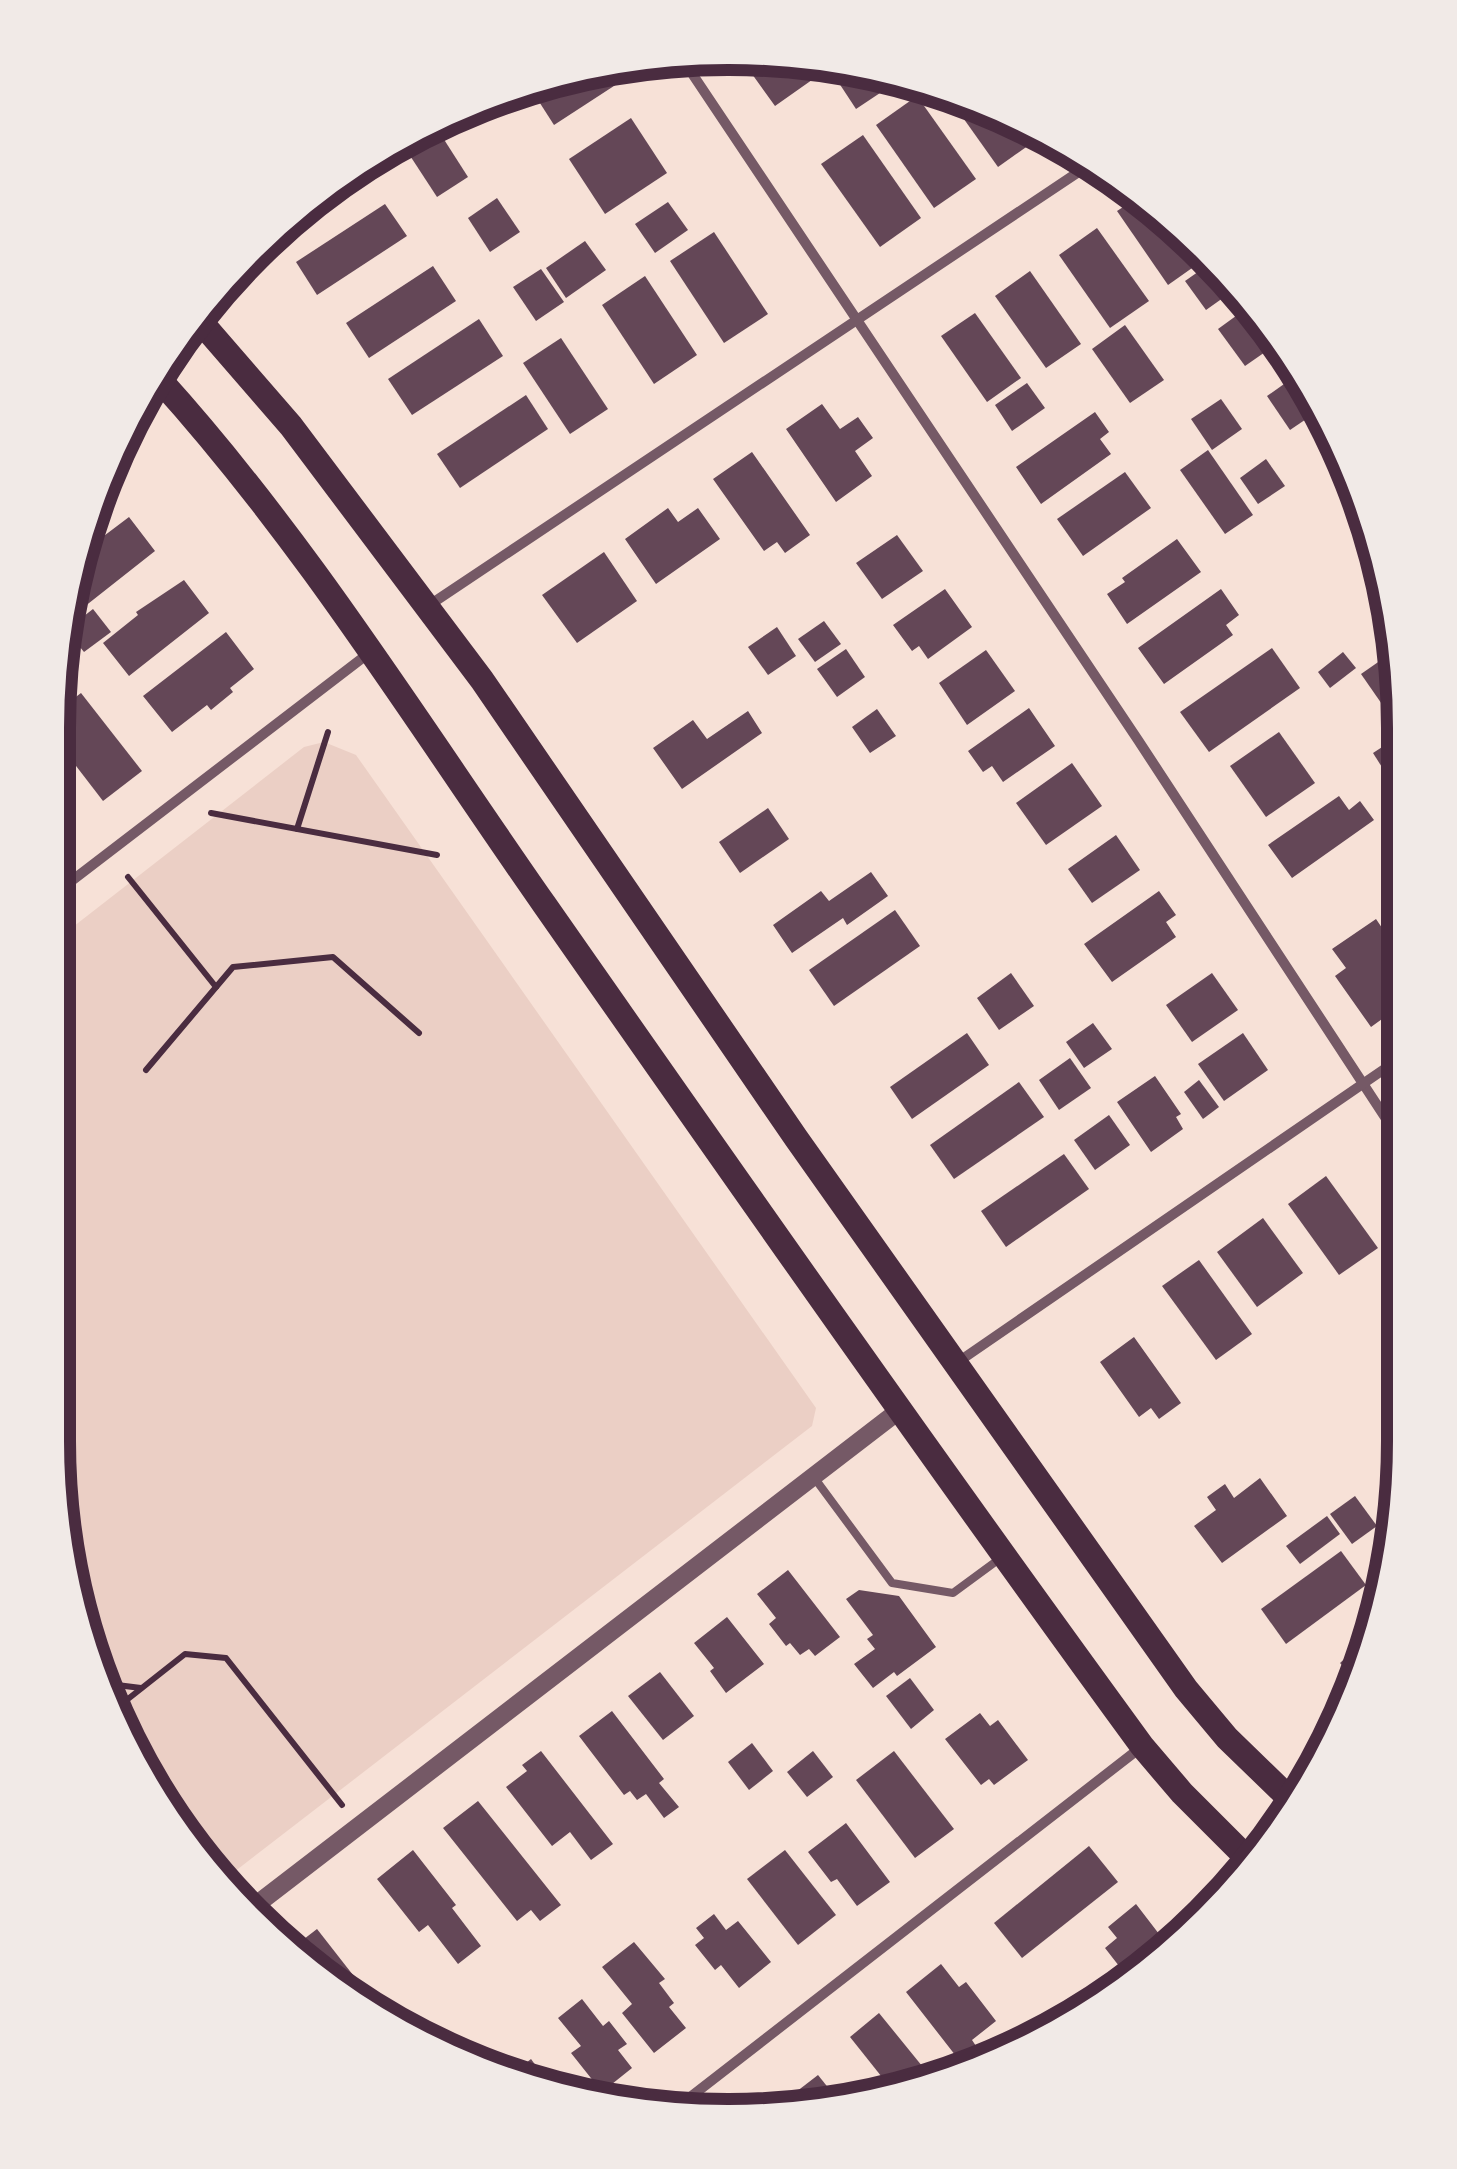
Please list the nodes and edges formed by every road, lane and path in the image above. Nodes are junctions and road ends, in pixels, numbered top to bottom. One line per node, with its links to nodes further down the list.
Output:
1 (689, 71): 3 (street)
2 (1080, 172): 3 (street)
3 (858, 320): 6 (street); 18 (street)
4 (206, 328): 6 (main road)
5 (166, 387): 7 (main road)
6 (428, 606): 20 (main road)
7 (370, 652): 13 (street); 21 (main road)
8 (328, 732): 10 (path)
9 (211, 813): 10 (path)
10 (297, 830): 11 (path)
11 (436, 855)
12 (128, 877): 14 (path)
13 (70, 882)
14 (216, 987): 15 (path); 17 (path)
15 (420, 1033)
16 (1387, 1067): 18 (street)
17 (146, 1070)
18 (1362, 1083): 19 (street); 20 (street)
19 (1387, 1120)
20 (957, 1363): 28 (main road)
21 (901, 1408): 22 (street); 23 (main road)
22 (813, 1476): 23 (lane); 29 (street)
23 (1004, 1555): 27 (main road)
24 (117, 1685): 25 (path)
25 (142, 1688): 26 (path); 29 (path)
26 (124, 1702)
27 (1142, 1746): 30 (main road); 32 (street)
28 (1284, 1793)
29 (358, 1826): 31 (street)
30 (1242, 1853)
31 (259, 1902)
32 (689, 2098)

